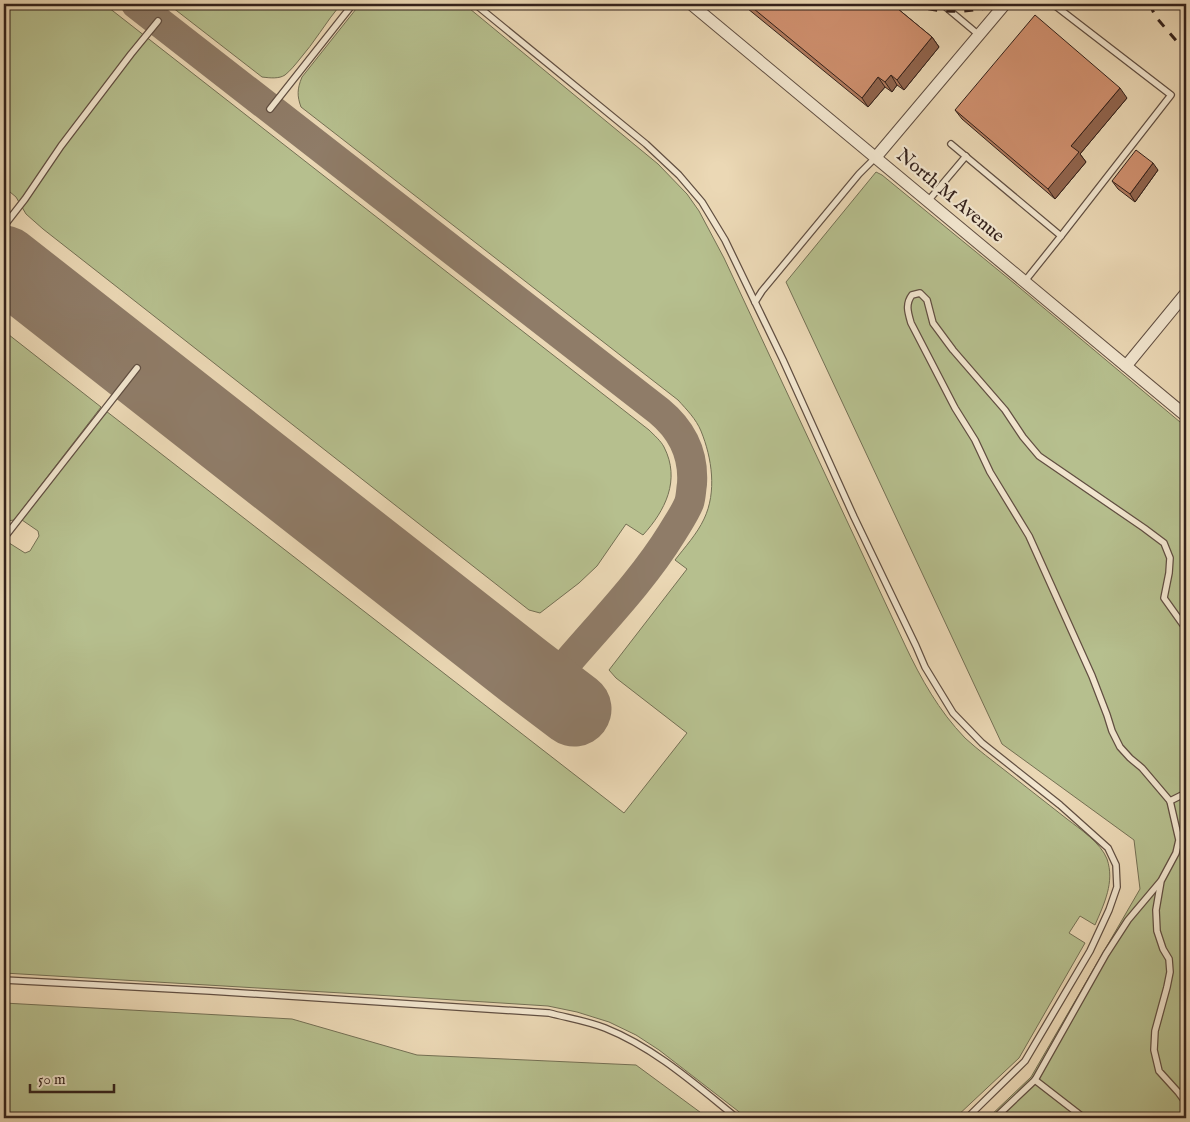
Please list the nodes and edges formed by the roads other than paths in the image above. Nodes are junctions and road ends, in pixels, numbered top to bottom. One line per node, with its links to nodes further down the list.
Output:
1 (353, 4): 9 (lane)
2 (475, 4): 18 (lane)
3 (691, 4): 12 (street, North M Avenue)
4 (942, 4): 8 (lane)
5 (1006, 4): 8 (street)
6 (1053, 4): 15 (lane)
7 (158, 21): 14 (lane)
8 (979, 35): 12 (street)
9 (270, 109)
10 (951, 144): 11 (lane)
11 (966, 156): 13 (lane); 15 (lane)
12 (876, 157): 13 (street, North M Avenue); 18 (lane)
13 (928, 201): 16 (street, North M Avenue)
14 (4, 226)
15 (1061, 236): 16 (lane)
16 (1025, 282): 19 (street, North M Avenue)
17 (1186, 293): 19 (street)
18 (755, 302): 31 (lane)
19 (1126, 366): 21 (street, North M Avenue)
20 (137, 368): 22 (lane)
21 (1186, 416)
22 (4, 538)
23 (1186, 629): 25 (lane)
24 (1186, 793): 25 (lane)
25 (1170, 801): 26 (lane)
26 (1160, 881): 28 (lane); 29 (lane)
27 (4, 980): 30 (lane)
28 (1035, 1080): 32 (lane); 33 (lane)
29 (1186, 1103)
30 (737, 1118)
31 (967, 1118)
32 (995, 1118)
33 (1084, 1118)

